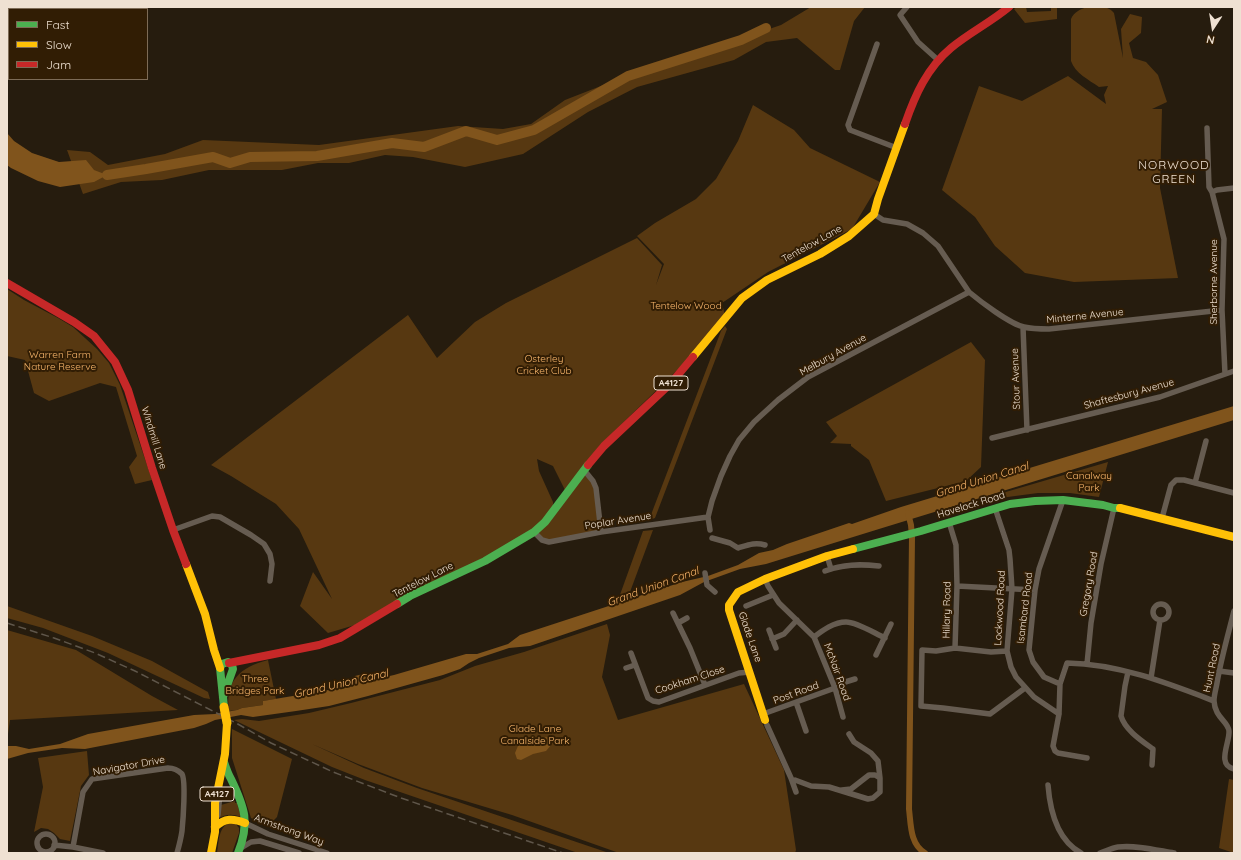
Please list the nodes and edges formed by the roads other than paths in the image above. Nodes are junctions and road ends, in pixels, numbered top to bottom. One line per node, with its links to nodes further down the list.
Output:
1 (907, 7): 4 (street)
2 (1006, 8): 4 (main road)
3 (877, 44): 6 (street)
4 (938, 60): 6 (main road)
5 (1207, 128): 8 (street, Sherborne Avenue)
6 (897, 148): 9 (main road)
7 (1234, 188): 8 (street)
8 (1212, 192): 12 (street, Sherborne Avenue)
9 (874, 214): 11 (street, Minterne Avenue); 19 (main road, Tentelow Lane / A4127)
10 (7, 283): 28 (main road, Windmill Lane)
11 (969, 292): 13 (street, Minterne Avenue); 25 (street, Melbury Avenue)
12 (1222, 310): 13 (street, Minterne Avenue); 15 (street, Sherborne Avenue)
13 (1023, 327): 16 (street, Stour Avenue)
14 (1234, 370): 15 (street, Shaftesbury Avenue)
15 (1225, 374): 16 (street, Shaftesbury Avenue)
16 (1026, 430): 17 (street, Shaftesbury Avenue)
17 (992, 438)
18 (1206, 441): 20 (street)
19 (584, 470): 30 (main road, Tentelow Lane / A4127); 31 (street)
20 (1194, 483): 21 (street); 26 (street)
21 (1234, 492)
22 (1062, 500): 23 (main road, Havelock Road); 24 (main road, Havelock Road); 42 (street, Isambard Road)
23 (995, 508): 27 (main road, Havelock Road); 41 (street, Lockwood Road)
24 (1114, 508): 26 (main road, Havelock Road); 62 (street, Gregory Road)
25 (708, 517): 29 (street, Melbury Avenue); 31 (street, Poplar Avenue)
26 (1162, 518): 32 (main road, Havelock Road)
27 (949, 522): 35 (main road, Havelock Road); 40 (street, Hillary Road)
28 (173, 530): 39 (street); 64 (main road, Windmill Lane)
29 (710, 530)
30 (534, 532): 31 (street, Poplar Avenue); 64 (main road, Tentelow Lane / A4127)
31 (601, 532)
32 (1234, 537)
33 (712, 538): 34 (street)
34 (764, 545)
35 (827, 556): 36 (street); 38 (main road, Havelock Road)
36 (879, 566)
37 (705, 573): 43 (street)
38 (765, 579): 44 (street, McNair Road); 67 (main road, Glade Lane)
39 (270, 581)
40 (957, 586): 41 (street); 58 (street, Hillary Road)
41 (1012, 589): 42 (street); 59 (street, Lockwood Road)
42 (1035, 590): 72 (street, Isambard Road)
43 (715, 592)
44 (773, 595): 45 (street); 49 (street, McNair Road)
45 (746, 606)
46 (1234, 611): 66 (street, Hunt Road)
47 (674, 613): 51 (street)
48 (687, 618): 51 (street)
49 (797, 620): 54 (street, McNair Road); 56 (street)
50 (1160, 620): 70 (street)
51 (678, 623): 73 (street)
52 (891, 624): 55 (street)
53 (769, 630): 56 (street)
54 (814, 637): 55 (street); 74 (street, McNair Road)
55 (884, 638): 61 (street)
56 (772, 639): 57 (street)
57 (776, 648)
58 (955, 648): 59 (street, Hillary Road); 75 (street)
59 (1007, 651): 75 (street, Lockwood Road)
60 (631, 653): 63 (street, Cookham Close)
61 (876, 656)
62 (1087, 664): 68 (street); 72 (street)
63 (635, 665): 65 (street); 73 (street, Cookham Close)
64 (227, 668): 84 (main road, Windmill Lane / A4127, bridge)
65 (626, 668)
66 (1219, 671): 69 (street); 76 (street, Hunt Road)
67 (750, 672): 73 (street, Cookham Close); 80 (main road, Glade Lane)
68 (1128, 672): 70 (street); 86 (street)
69 (1234, 674)
70 (1151, 678): 76 (street)
71 (855, 679): 74 (street, Post Road)
72 (1060, 684): 78 (street)
73 (705, 685)
74 (835, 688): 77 (street, Post Road); 79 (street, McNair Road)
75 (1025, 688): 78 (street, Lockwood Road)
76 (1214, 701): 87 (street, Hunt Road)
77 (796, 702): 80 (street, Post Road); 81 (street)
78 (1059, 714): 83 (street)
79 (843, 717)
80 (765, 720): 90 (street, Glade Lane)
81 (806, 731)
82 (849, 734): 85 (street)
83 (1087, 758)
84 (224, 762): 94 (main road, Windmill Lane / A4127); 95 (main road, Windmill Lane / A4127)
85 (879, 764): 88 (street); 89 (street)
86 (1152, 765)
87 (1234, 769)
88 (869, 775): 89 (street); 92 (street)
89 (880, 778): 92 (street)
90 (792, 781): 92 (street); 93 (street, Glade Lane)
91 (1048, 785): 105 (street)
92 (842, 790)
93 (796, 792)
94 (215, 823): 95 (main road); 102 (main road, Windmill Lane / A4127)
95 (245, 823): 98 (main road, Windmill Lane / A4127); 104 (street, Armstrong Way)
96 (54, 845): 97 (street); 99 (street); 99 (street)
97 (73, 847): 100 (street); 101 (street, Navigator Drive)
98 (239, 850): 103 (street, Armstrong Way)
99 (44, 852)
100 (99, 853)
101 (177, 853)
102 (211, 853)
103 (299, 853)
104 (326, 853)
105 (1081, 853)
106 (1100, 853): 107 (street)
107 (1174, 853)

